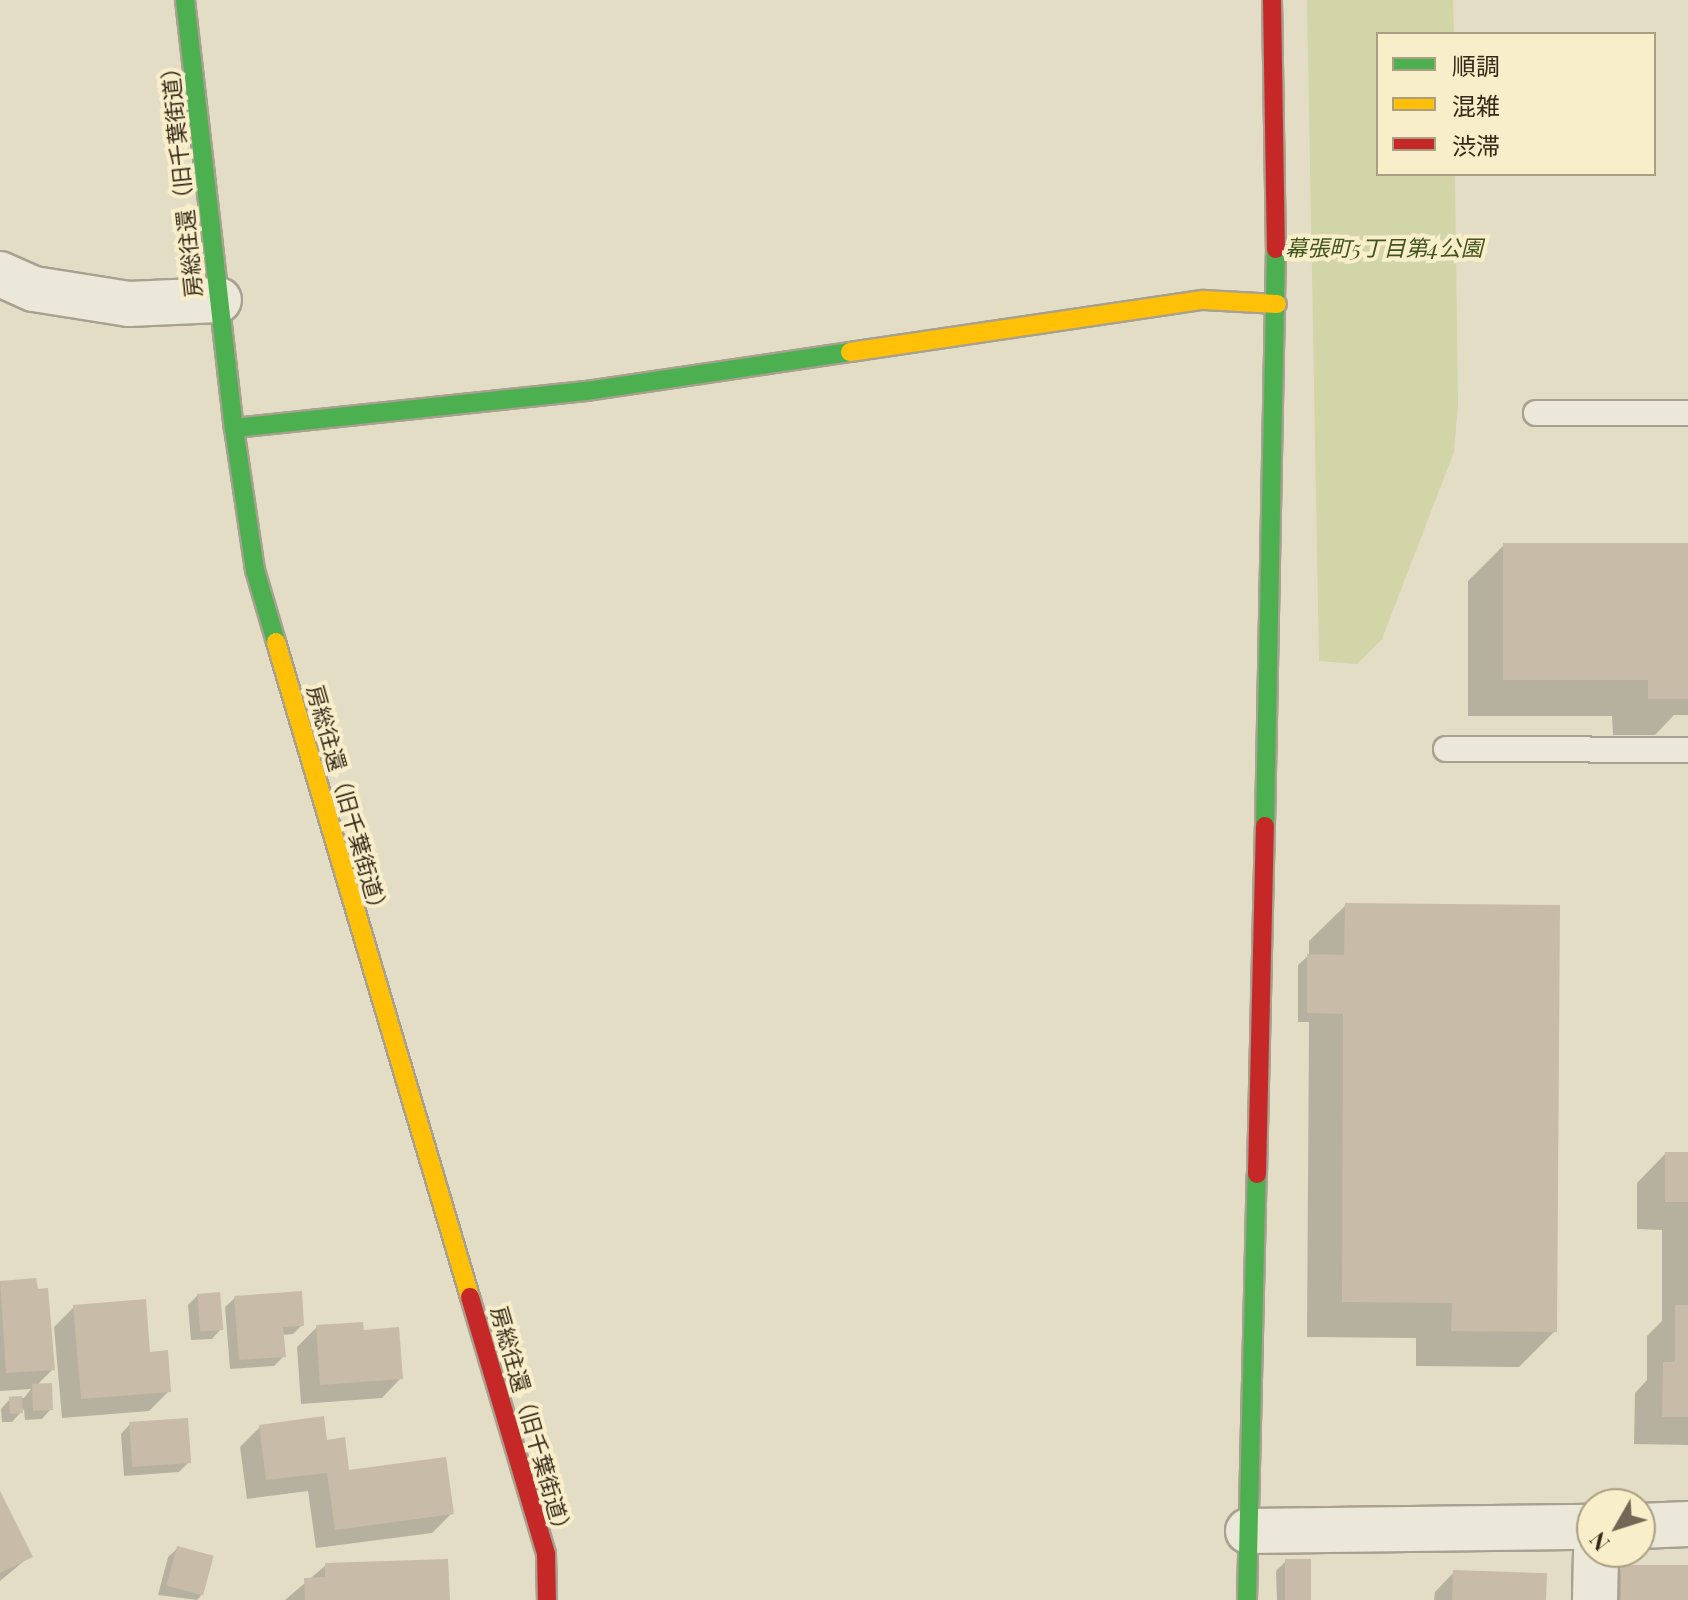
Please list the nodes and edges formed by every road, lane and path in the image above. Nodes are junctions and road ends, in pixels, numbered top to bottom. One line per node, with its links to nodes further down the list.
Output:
1 (185, 0): 4 (street, 房総往還（旧千葉街道）)
2 (1272, 0): 5 (street)
3 (0, 274): 4 (street)
4 (219, 300): 8 (street, 房総往還（旧千葉街道）)
5 (1277, 304): 8 (street); 14 (street)
6 (1536, 413): 7 (lane)
7 (1688, 413)
8 (234, 428): 16 (street, 房総往還（旧千葉街道）)
9 (1446, 749): 10 (lane)
10 (1688, 750)
11 (1688, 1524): 12 (street)
12 (1656, 1525)
13 (1576, 1527): 14 (street)
14 (1248, 1531): 17 (street)
15 (1596, 1568): 18 (street)
16 (547, 1600)
17 (1247, 1600)
18 (1595, 1600)

